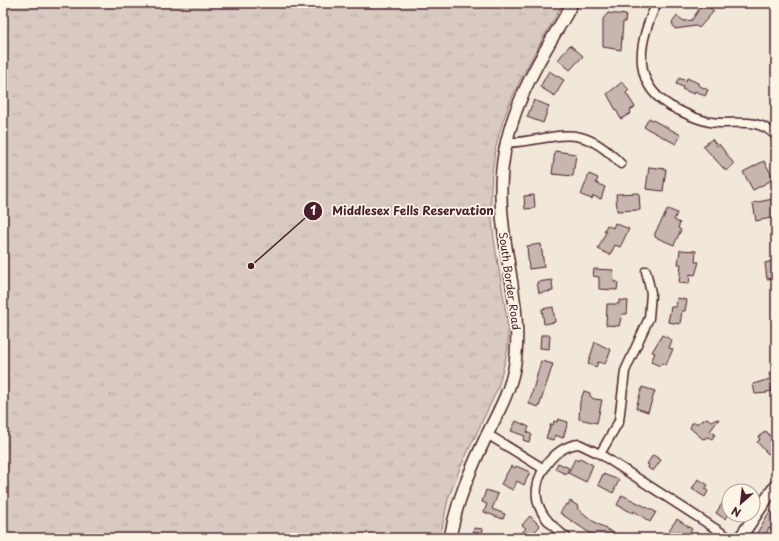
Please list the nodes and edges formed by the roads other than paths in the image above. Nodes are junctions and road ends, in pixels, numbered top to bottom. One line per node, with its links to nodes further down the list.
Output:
1 (572, 3): 4 (main road, South Border Road)
2 (657, 3): 3 (street)
3 (776, 136)
4 (506, 144): 5 (street); 7 (main road, South Border Road)
5 (621, 164)
6 (646, 271): 8 (street)
7 (487, 434): 9 (street); 11 (main road, South Border Road)
8 (600, 454): 9 (street); 13 (street)
9 (544, 469): 12 (street)
10 (776, 485): 14 (main road)
11 (450, 538)
12 (567, 538)
13 (730, 538)
14 (740, 538)

